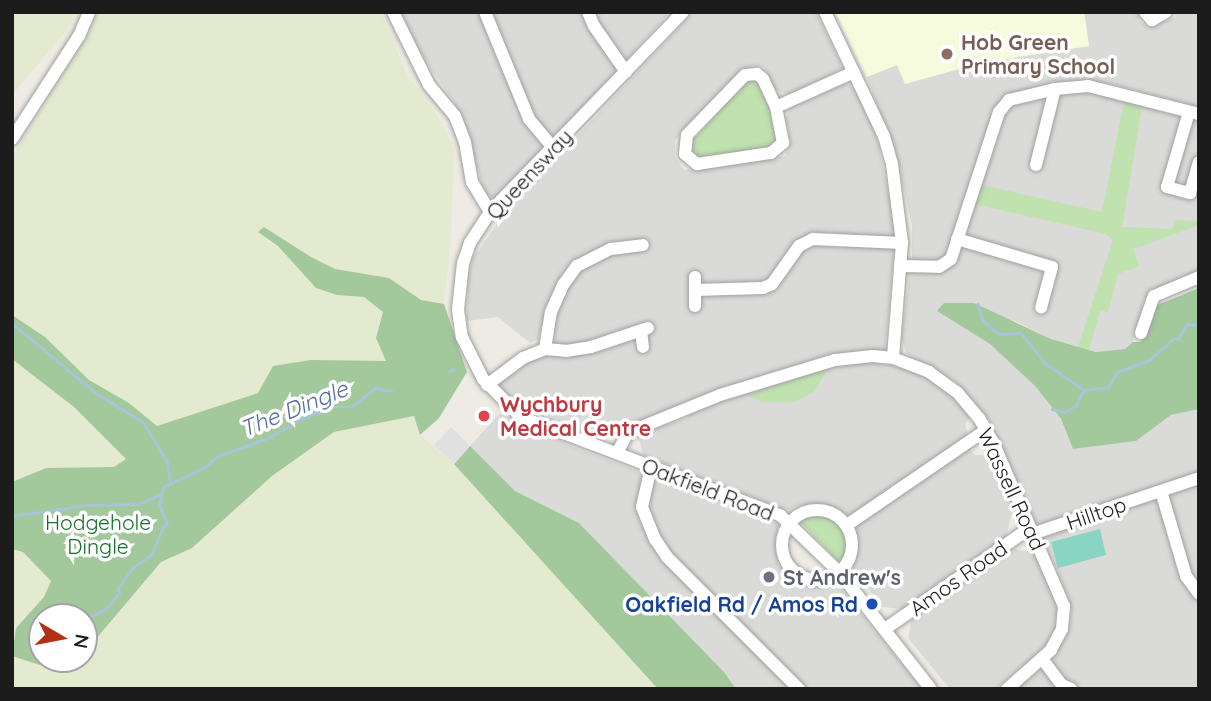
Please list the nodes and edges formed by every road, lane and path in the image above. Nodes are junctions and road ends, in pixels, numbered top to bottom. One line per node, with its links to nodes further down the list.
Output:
1 (89, 12): 14 (street)
2 (393, 12): 19 (street)
3 (485, 12): 15 (street)
4 (588, 12): 9 (street)
5 (683, 12): 9 (street, Queensway)
6 (825, 12): 10 (street)
7 (1145, 12): 8 (street)
8 (1166, 12)
9 (626, 72): 15 (street, Queensway)
10 (854, 72): 12 (street); 22 (street)
11 (1055, 89): 13 (street); 18 (street); 21 (street)
12 (776, 107): 12 (street)
13 (1194, 113): 16 (street)
14 (12, 139)
15 (553, 148): 19 (street, Queensway)
16 (1177, 153): 17 (street); 17 (street)
17 (1199, 160)
18 (1036, 165)
19 (490, 212): 33 (street, Queensway)
20 (629, 232): 24 (street)
21 (957, 239): 25 (street); 28 (street)
22 (902, 243): 25 (street); 27 (street)
23 (643, 245): 24 (street)
24 (629, 246): 31 (street)
25 (900, 266): 32 (street)
26 (1199, 277): 29 (street)
27 (695, 306)
28 (1041, 307)
29 (1141, 333)
30 (643, 347): 31 (street)
31 (545, 349): 33 (street)
32 (893, 358): 34 (street, Wassell Road); 35 (street, Wassell Road)
33 (487, 385): 35 (street, Queensway)
34 (986, 430): 40 (street); 41 (street, Wassell Road)
35 (617, 453): 36 (street, Oakfield Road)
36 (651, 467): 39 (street, Oakfield Road); 46 (street)
37 (1199, 478): 38 (street, Hilltop)
38 (1161, 491): 41 (street, Hilltop); 43 (street)
39 (789, 522): 40 (street); 42 (street, Oakfield Road); 42 (street)
40 (847, 525): 42 (street)
41 (1031, 531): 44 (street, Amos Road); 45 (street, Wassell Road)
42 (840, 573): 44 (street, Oakfield Road)
43 (1199, 593)
44 (886, 629): 47 (street, Oakfield Road)
45 (1044, 660): 48 (street, Wassell Road); 49 (street)
46 (799, 689)
47 (931, 689)
48 (1007, 689)
49 (1071, 689)

